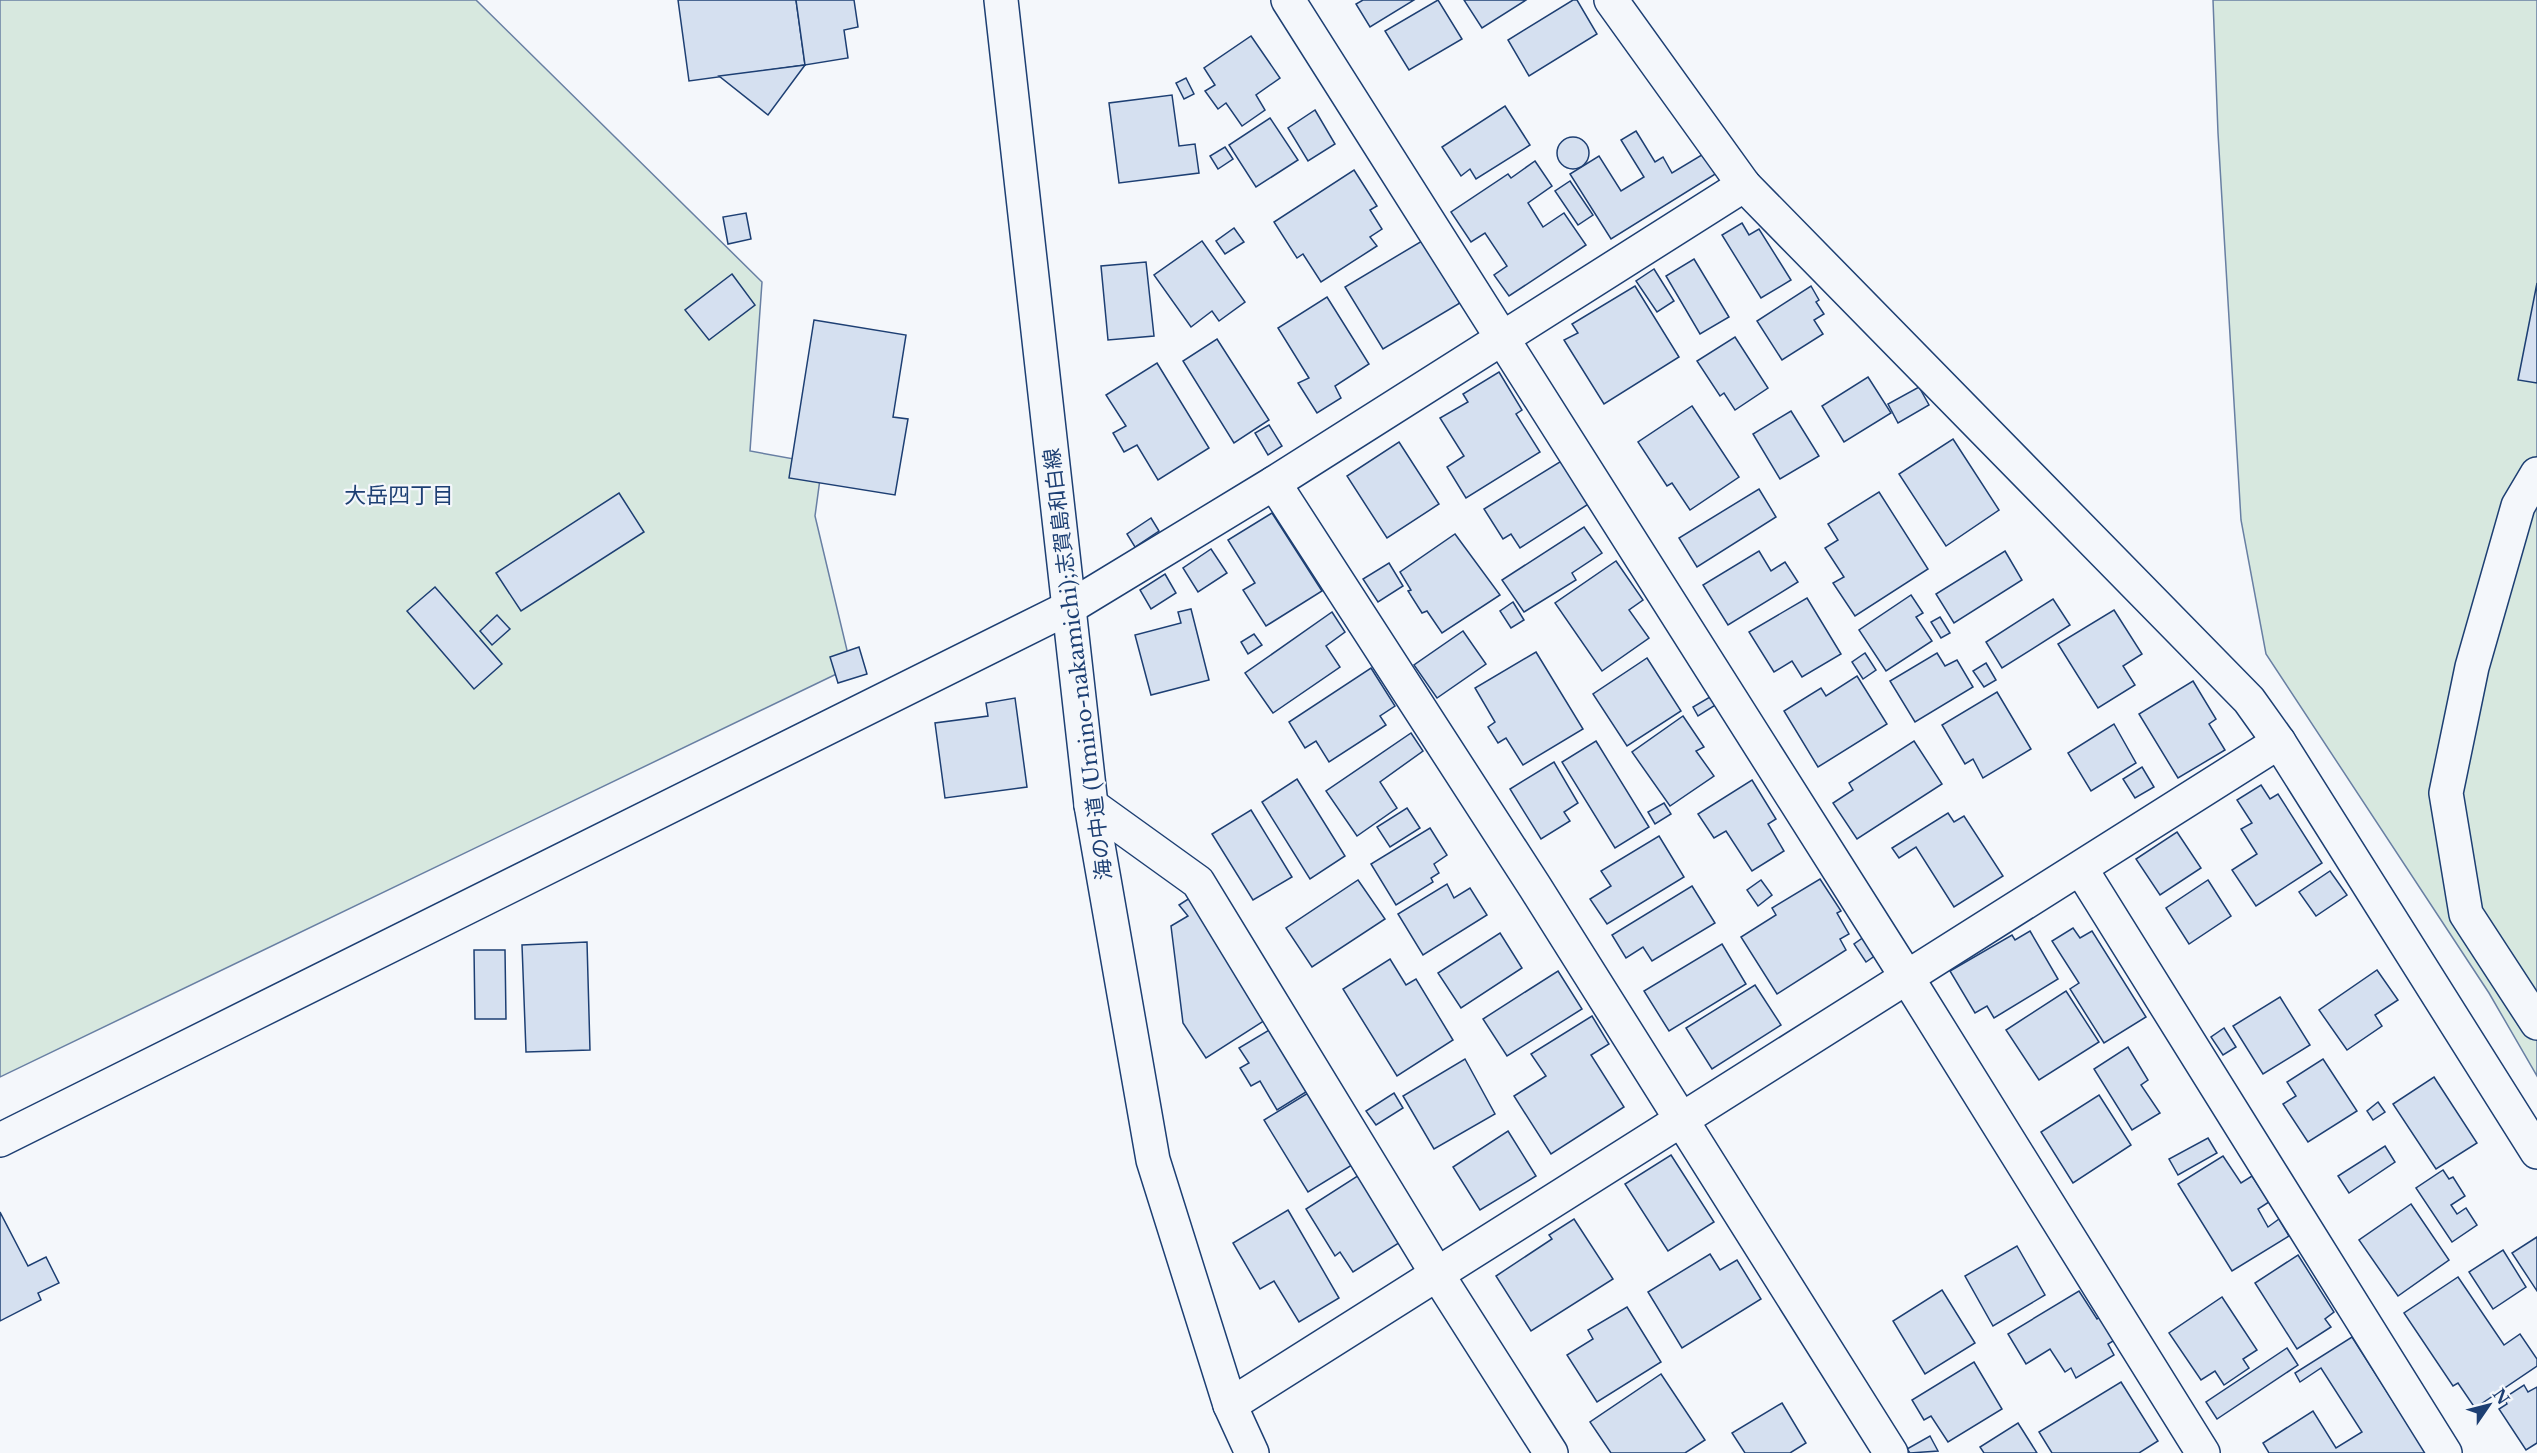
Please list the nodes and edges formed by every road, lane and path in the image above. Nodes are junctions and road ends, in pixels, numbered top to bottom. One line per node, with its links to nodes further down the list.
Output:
1 (1001, 0): 8 (street, 海の中道 (Umino-nakamichi);志賀島和白線)
2 (1288, 0): 5 (street)
3 (1611, 0): 4 (street)
4 (1744, 185): 5 (street); 9 (street)
5 (1502, 339): 7 (street); 12 (street)
6 (2537, 474): 13 (street)
7 (1274, 483): 8 (street); 14 (street)
8 (1070, 607): 10 (street, 海の中道 (Umino-nakamichi);志賀島和白線); 15 (street)
9 (2279, 742): 11 (street); 16 (street)
10 (1091, 805): 17 (street); 18 (street, 海の中道 (Umino-nakamichi);志賀島和白線)
11 (2081, 869): 12 (street); 23 (street)
12 (1908, 979): 14 (street); 22 (street)
13 (2537, 1023)
14 (1682, 1119): 17 (street); 21 (street)
15 (0, 1140)
16 (2537, 1152)
17 (1437, 1274): 18 (street); 20 (street)
18 (1230, 1405): 19 (street, 海の中道 (Umino-nakamichi);志賀島和白線)
19 (1252, 1453)
20 (1551, 1453)
21 (1891, 1453)
22 (2203, 1453)
23 (2445, 1453)

